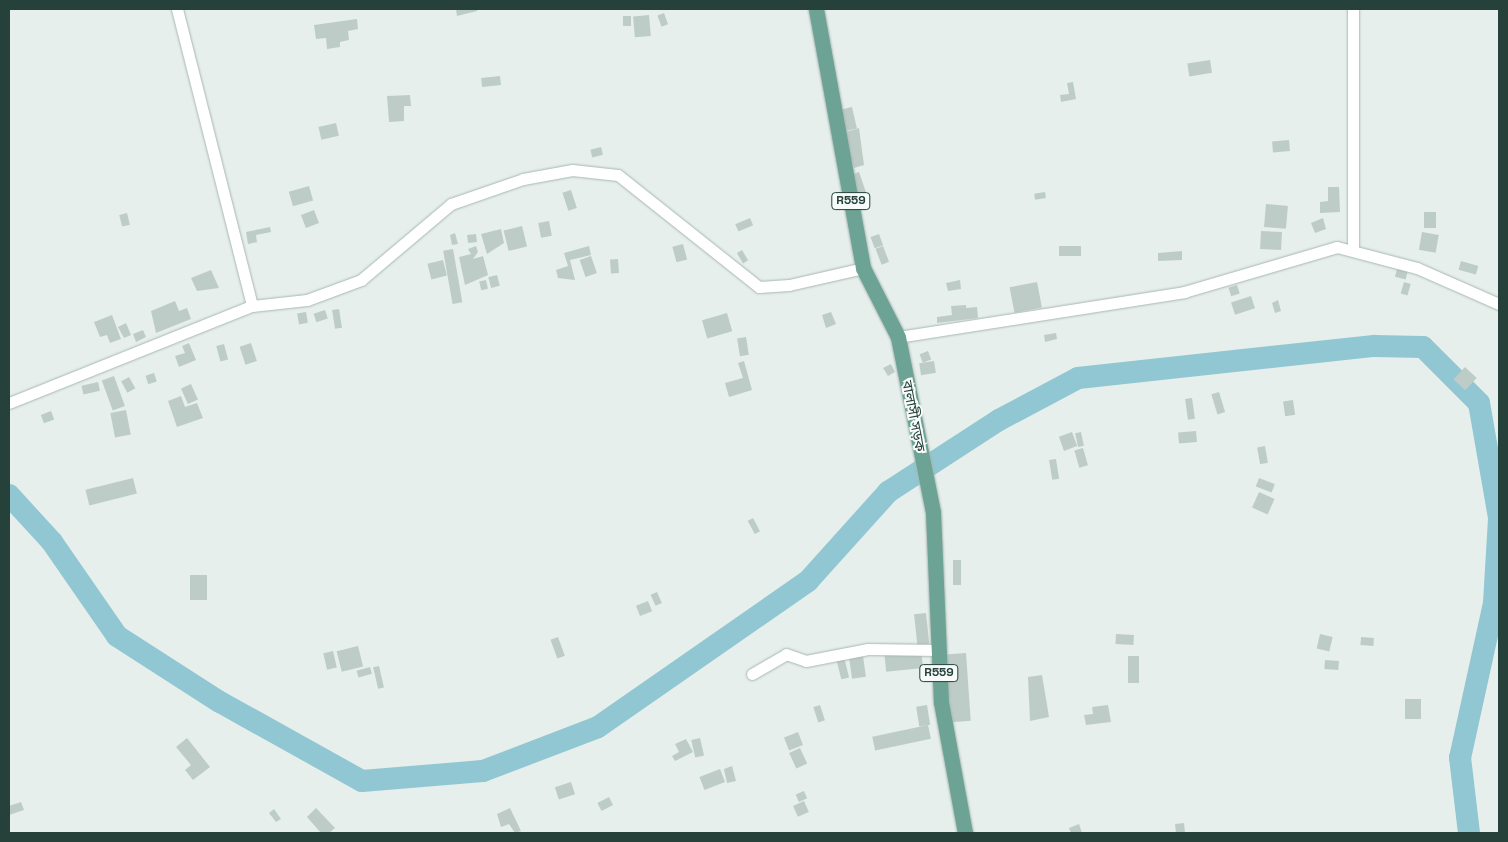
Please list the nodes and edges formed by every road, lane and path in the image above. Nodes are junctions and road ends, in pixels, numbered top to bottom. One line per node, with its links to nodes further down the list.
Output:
1 (177, 9): 7 (street)
2 (816, 9): 5 (main road, বালাসী সড়ক / R559)
3 (1353, 9): 4 (street)
4 (1353, 249): 6 (street); 8 (street)
5 (863, 268): 7 (street); 8 (main road, বালাসী সড়ক / R559)
6 (1499, 304)
7 (252, 306): 9 (street)
8 (898, 337): 10 (main road, বালাসী সড়ক / R559)
9 (9, 403)
10 (938, 650): 11 (street); 12 (main road, বালাসী সড়ক / R559)
11 (752, 674)
12 (965, 833)

